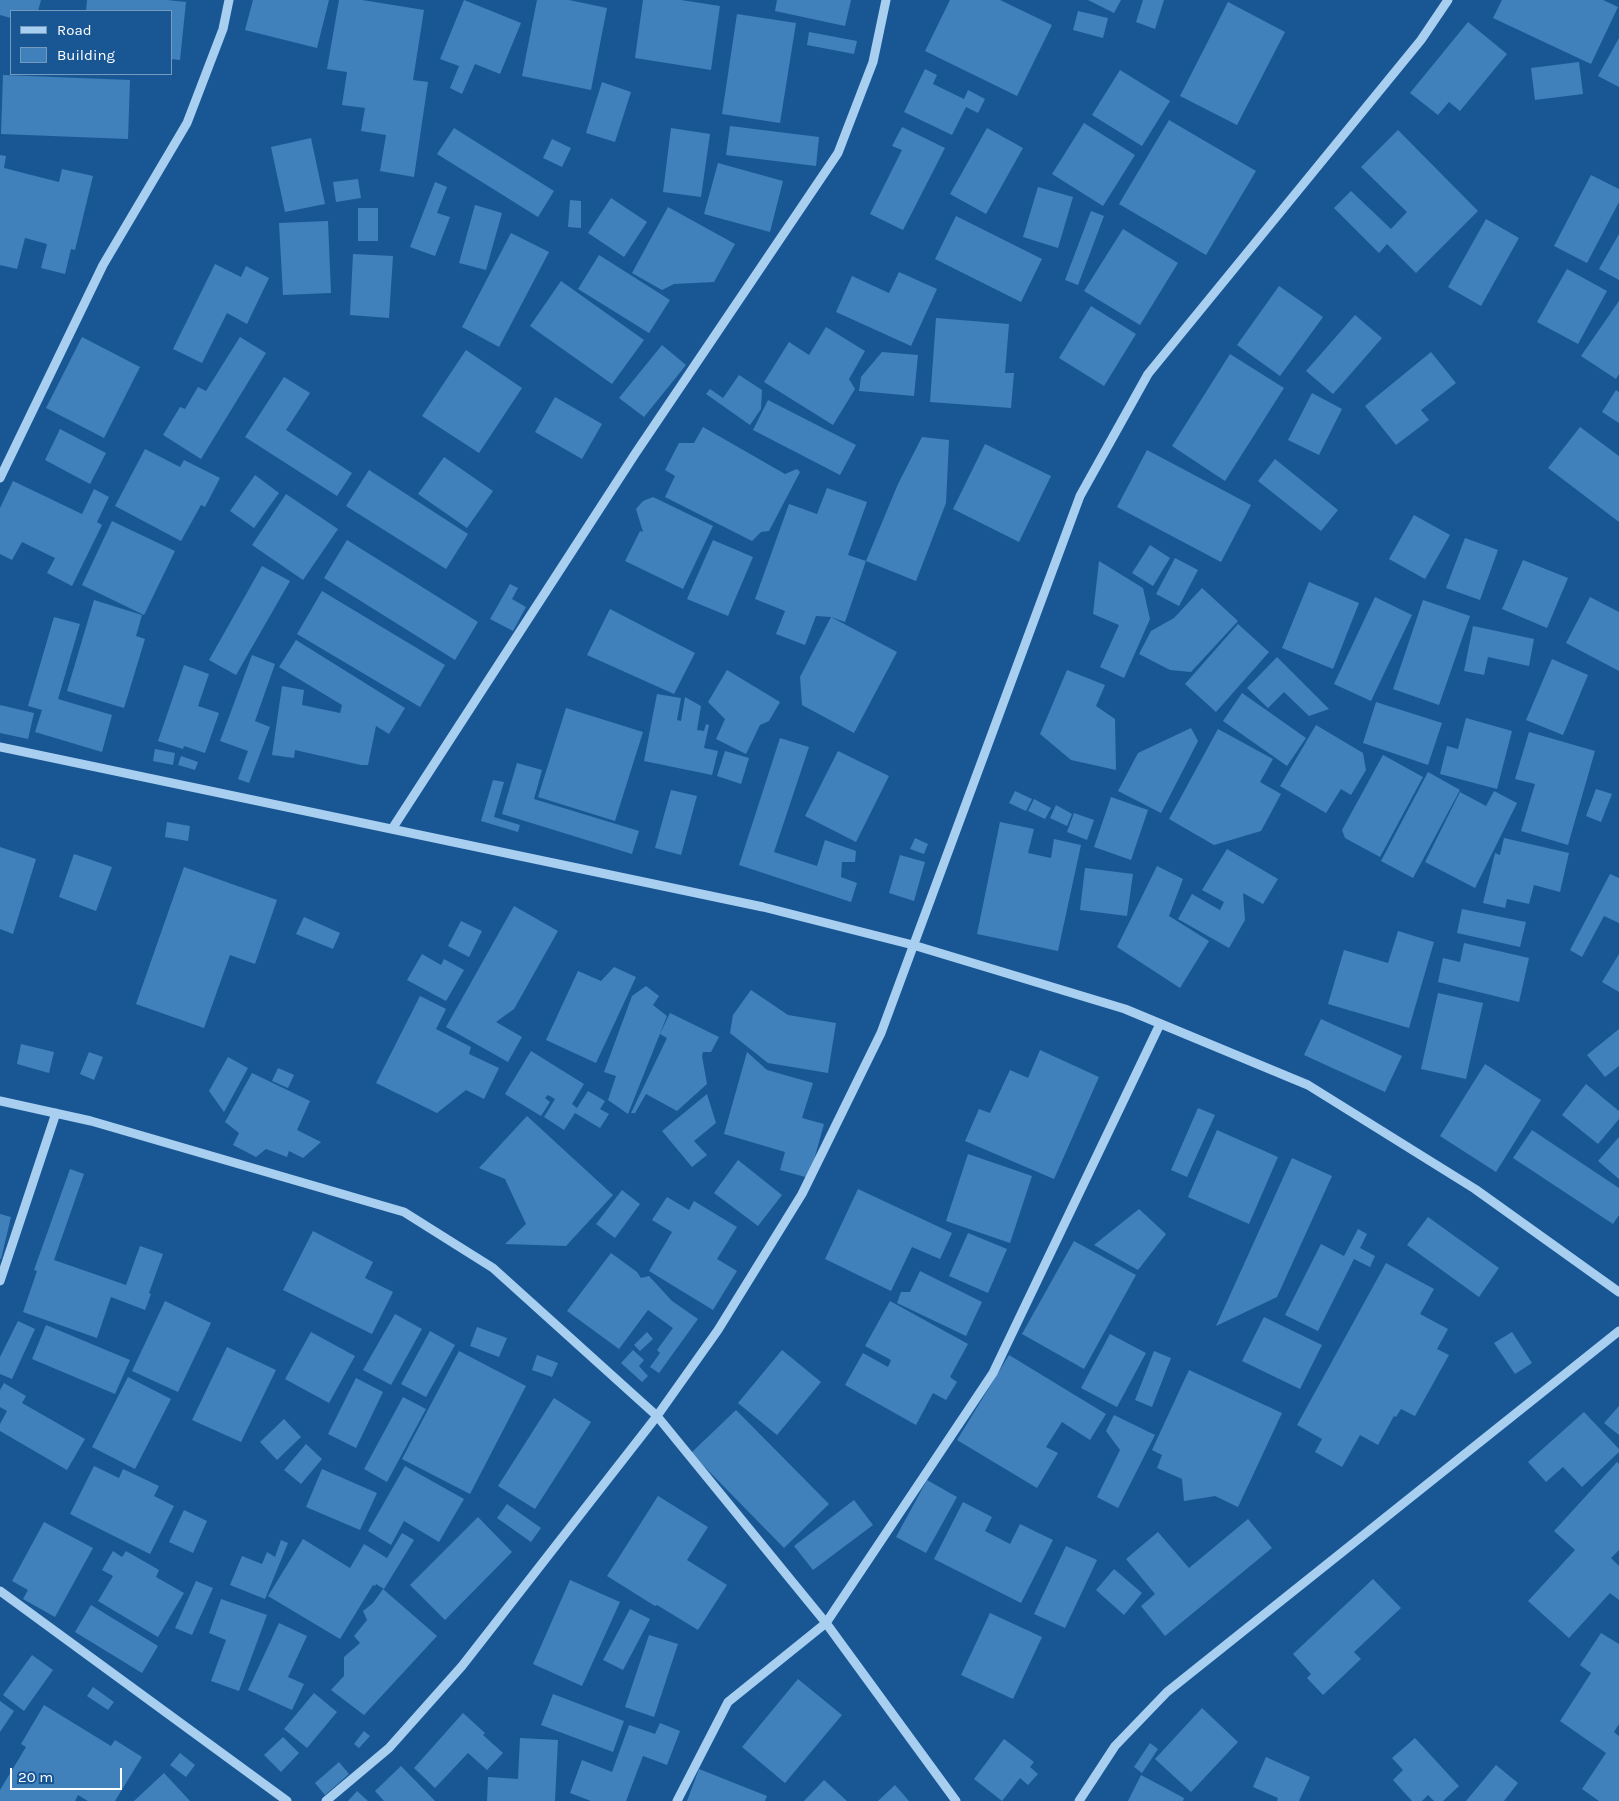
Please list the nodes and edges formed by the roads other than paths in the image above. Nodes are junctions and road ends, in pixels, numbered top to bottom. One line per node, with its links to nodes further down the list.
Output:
1 (228, 0): 4 (street)
2 (886, 0): 6 (street)
3 (1448, 0): 7 (street)
4 (0, 478)
5 (0, 747): 6 (street)
6 (392, 829): 7 (street)
7 (913, 945): 8 (street); 14 (street)
8 (1160, 1024): 12 (street); 16 (street)
9 (0, 1101): 10 (street)
10 (56, 1113): 11 (street); 14 (street)
11 (0, 1281)
12 (1619, 1292)
13 (1619, 1330): 21 (street)
14 (657, 1416): 16 (street); 18 (street)
15 (0, 1591): 17 (street)
16 (826, 1623): 19 (street); 20 (street)
17 (286, 1801)
18 (326, 1801)
19 (677, 1801)
20 (956, 1801)
21 (1079, 1801)

